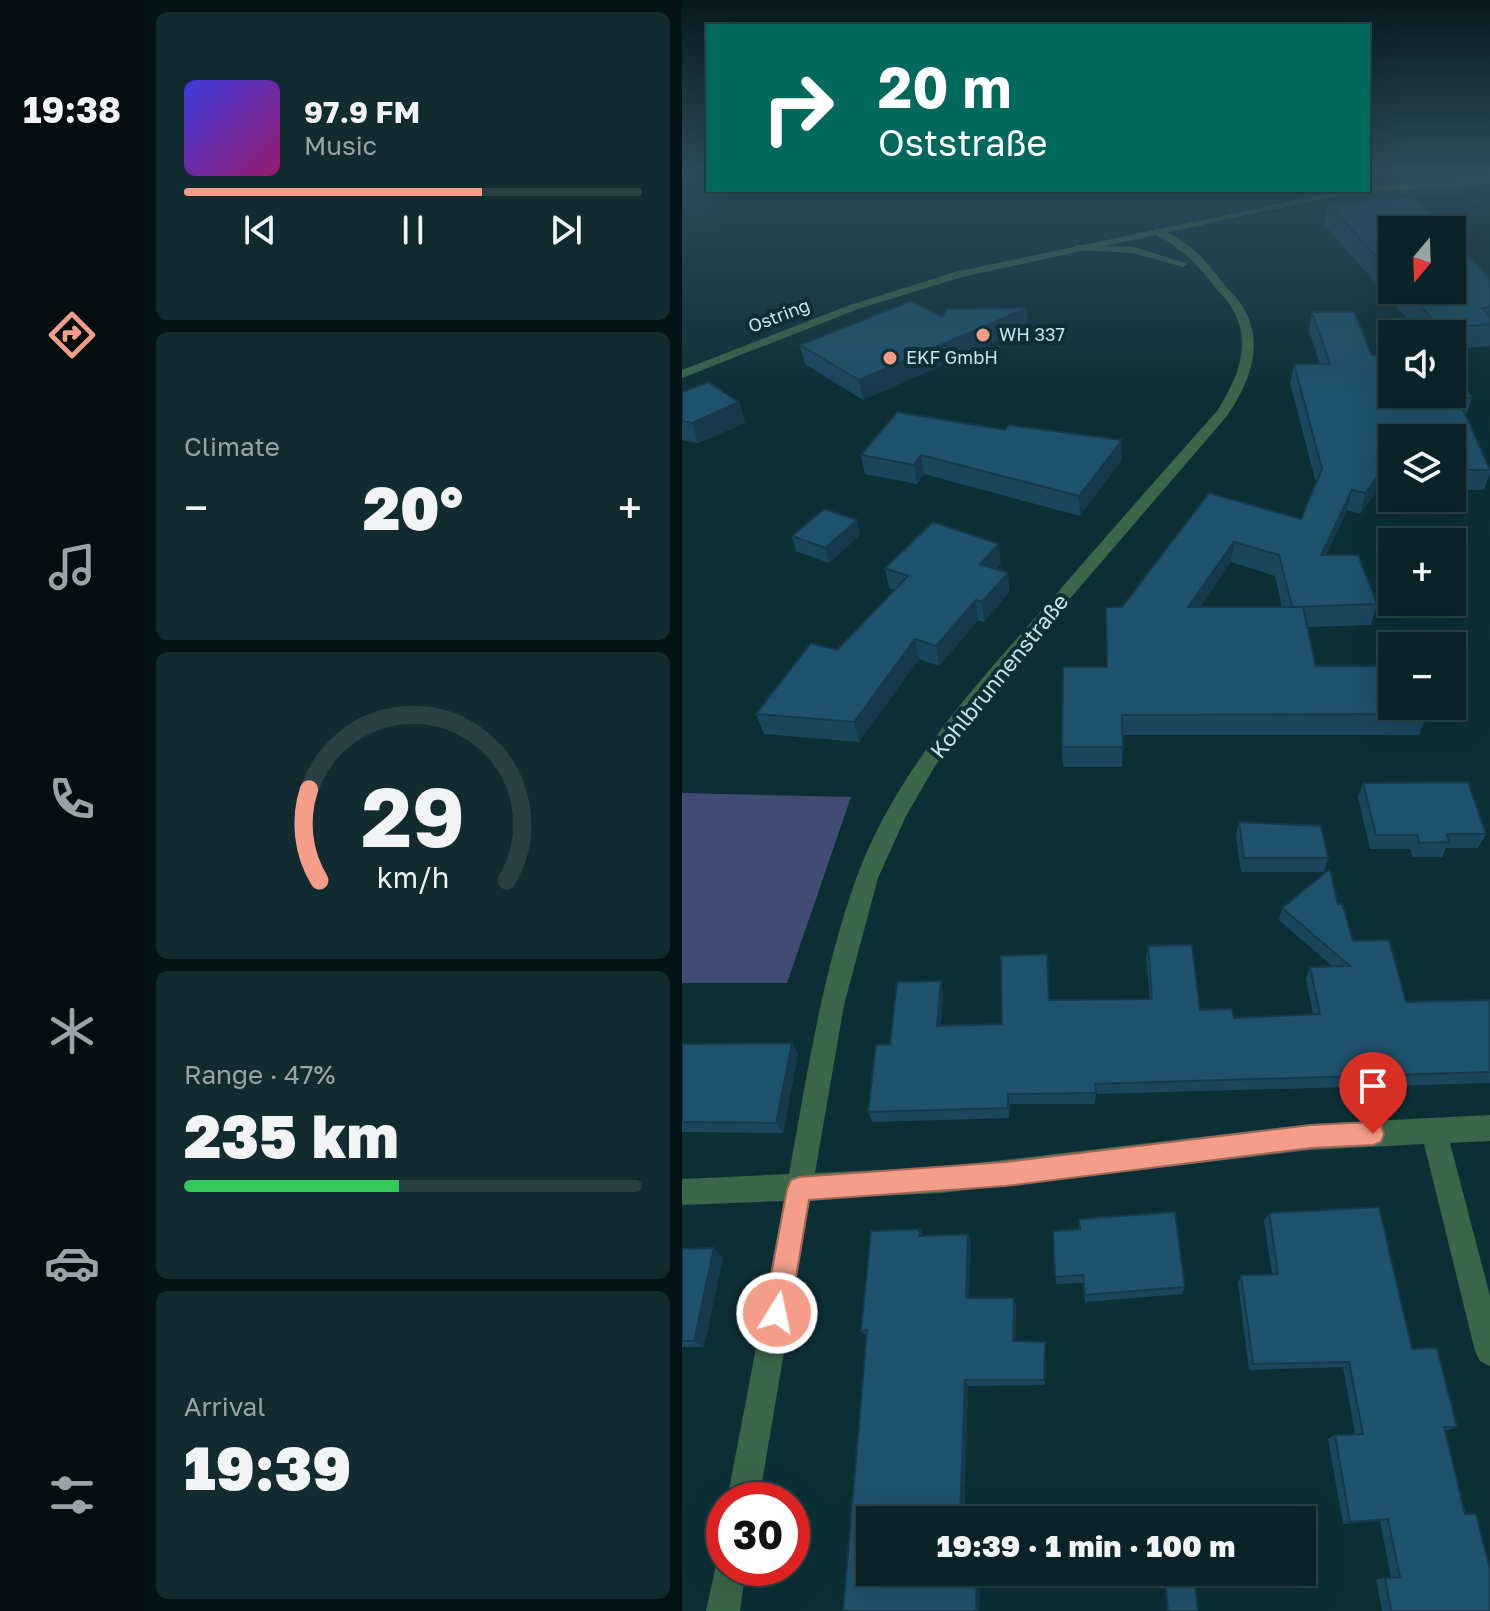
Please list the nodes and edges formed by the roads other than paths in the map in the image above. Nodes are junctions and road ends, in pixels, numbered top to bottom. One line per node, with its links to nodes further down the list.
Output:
1 (1079, 247): 7 (street, Ostring)
2 (1082, 247): 5 (street, Kohlbrunnenstraße)
3 (1163, 247): 5 (street, Kohlbrunnenstraße)
4 (1187, 247): 6 (street, Kohlbrunnenstraße)
5 (1183, 264): 6 (street, Kohlbrunnenstraße)
6 (1216, 281): 10 (street, Kohlbrunnenstraße)
7 (682, 374)
8 (1490, 1128): 9 (street)
9 (1434, 1131): 10 (street); 12 (street)
10 (799, 1189): 11 (street); 13 (street, Kohlbrunnenstraße)
11 (682, 1192)
12 (1490, 1351)
13 (746, 1482)
14 (727, 1586): 15 (street)
15 (723, 1611)

